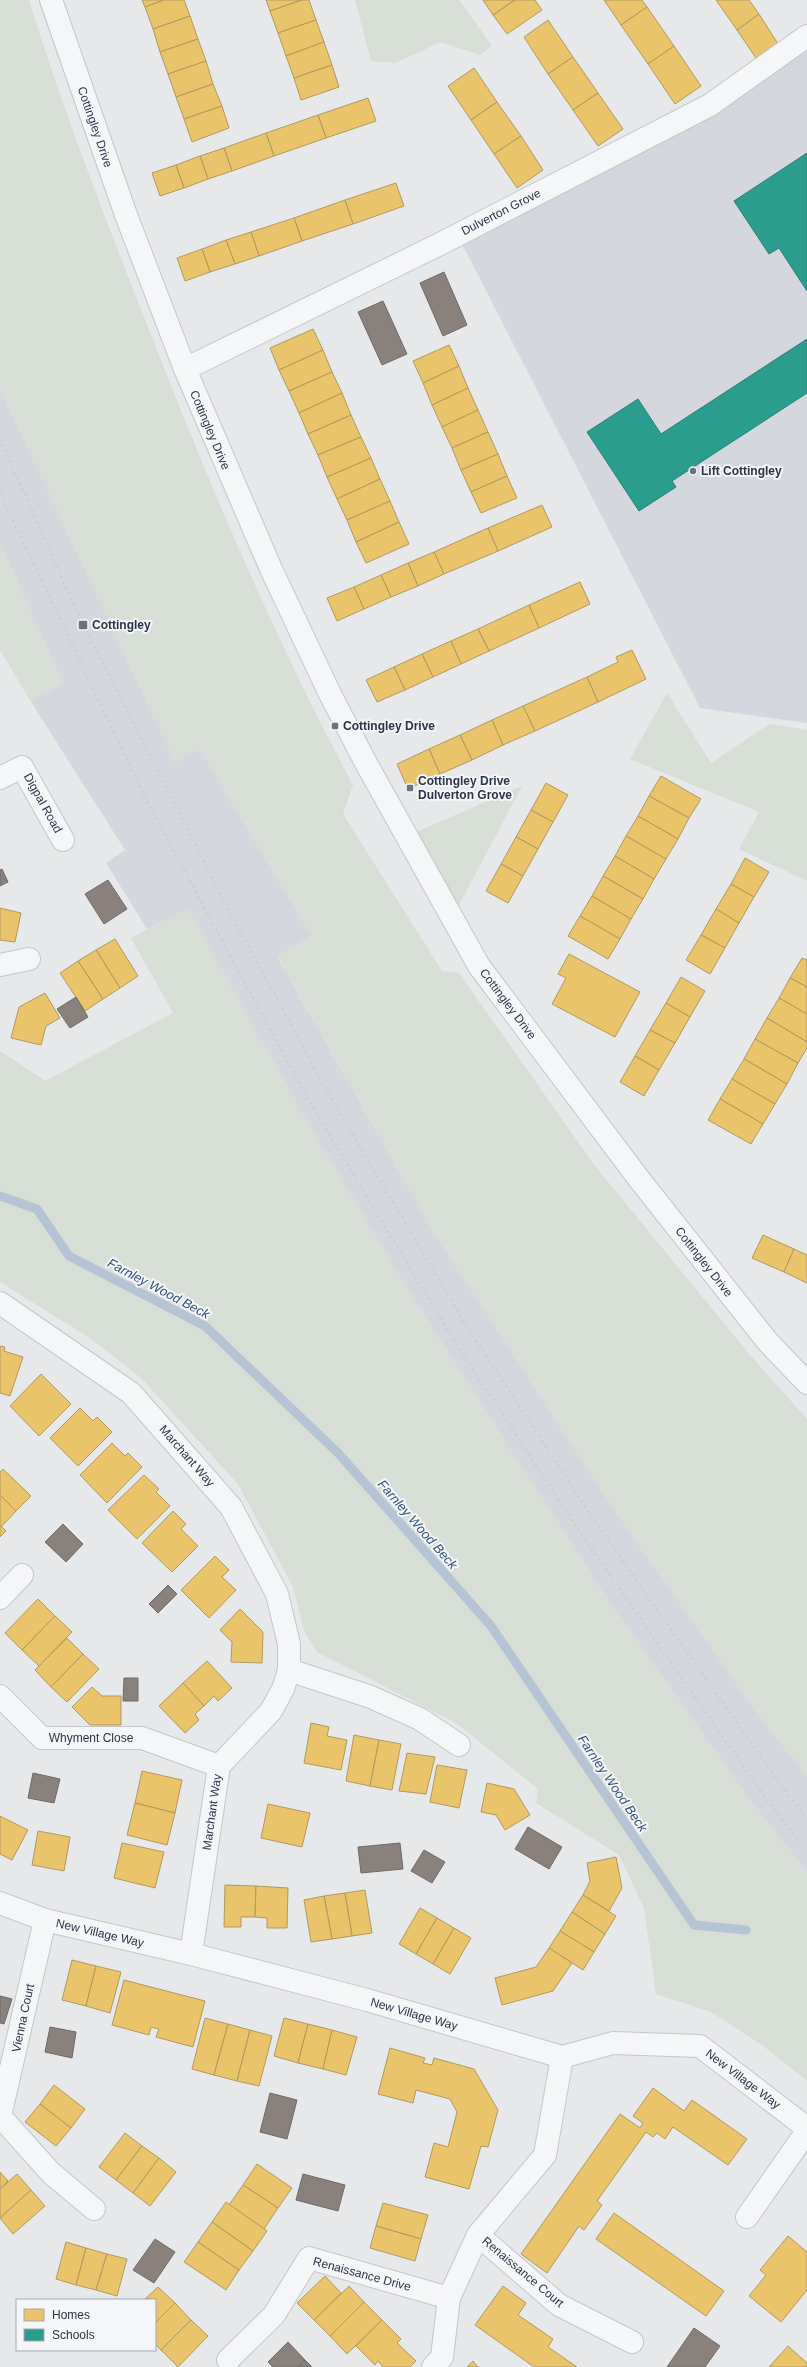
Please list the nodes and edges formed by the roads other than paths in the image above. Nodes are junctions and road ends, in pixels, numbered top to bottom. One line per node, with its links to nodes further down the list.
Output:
1 (51, 0): 3 (street, Cottingley Drive)
2 (807, 36): 3 (street, Dulverton Grove)
3 (185, 369): 9 (street, Cottingley Drive)
4 (0, 778): 5 (street, Digpal Road)
5 (64, 840)
6 (29, 959): 7 (street)
7 (0, 965)
8 (0, 1303): 12 (street, Marchant Way)
9 (807, 1383)
10 (22, 1575): 11 (street)
11 (0, 1598)
12 (289, 1670): 14 (street); 15 (street, Marchant Way)
13 (0, 1696): 15 (street, Whyment Close)
14 (459, 1745)
15 (219, 1766): 18 (street, Marchant Way)
16 (0, 1903): 17 (street, New Village Way)
17 (45, 1920): 18 (street, New Village Way); 20 (street, Vienna Court)
18 (191, 1954): 19 (street, New Village Way)
19 (562, 2057): 21 (street, New Village Way); 24 (street)
20 (0, 2116): 22 (street, Vienna Court)
21 (807, 2130): 23 (street)
22 (94, 2209)
23 (747, 2216)
24 (478, 2235): 25 (street); 26 (street, Renaissance Court)
25 (449, 2298): 27 (street, Renaissance Drive); 28 (street)
26 (632, 2342)
27 (228, 2360)
28 (433, 2367)

